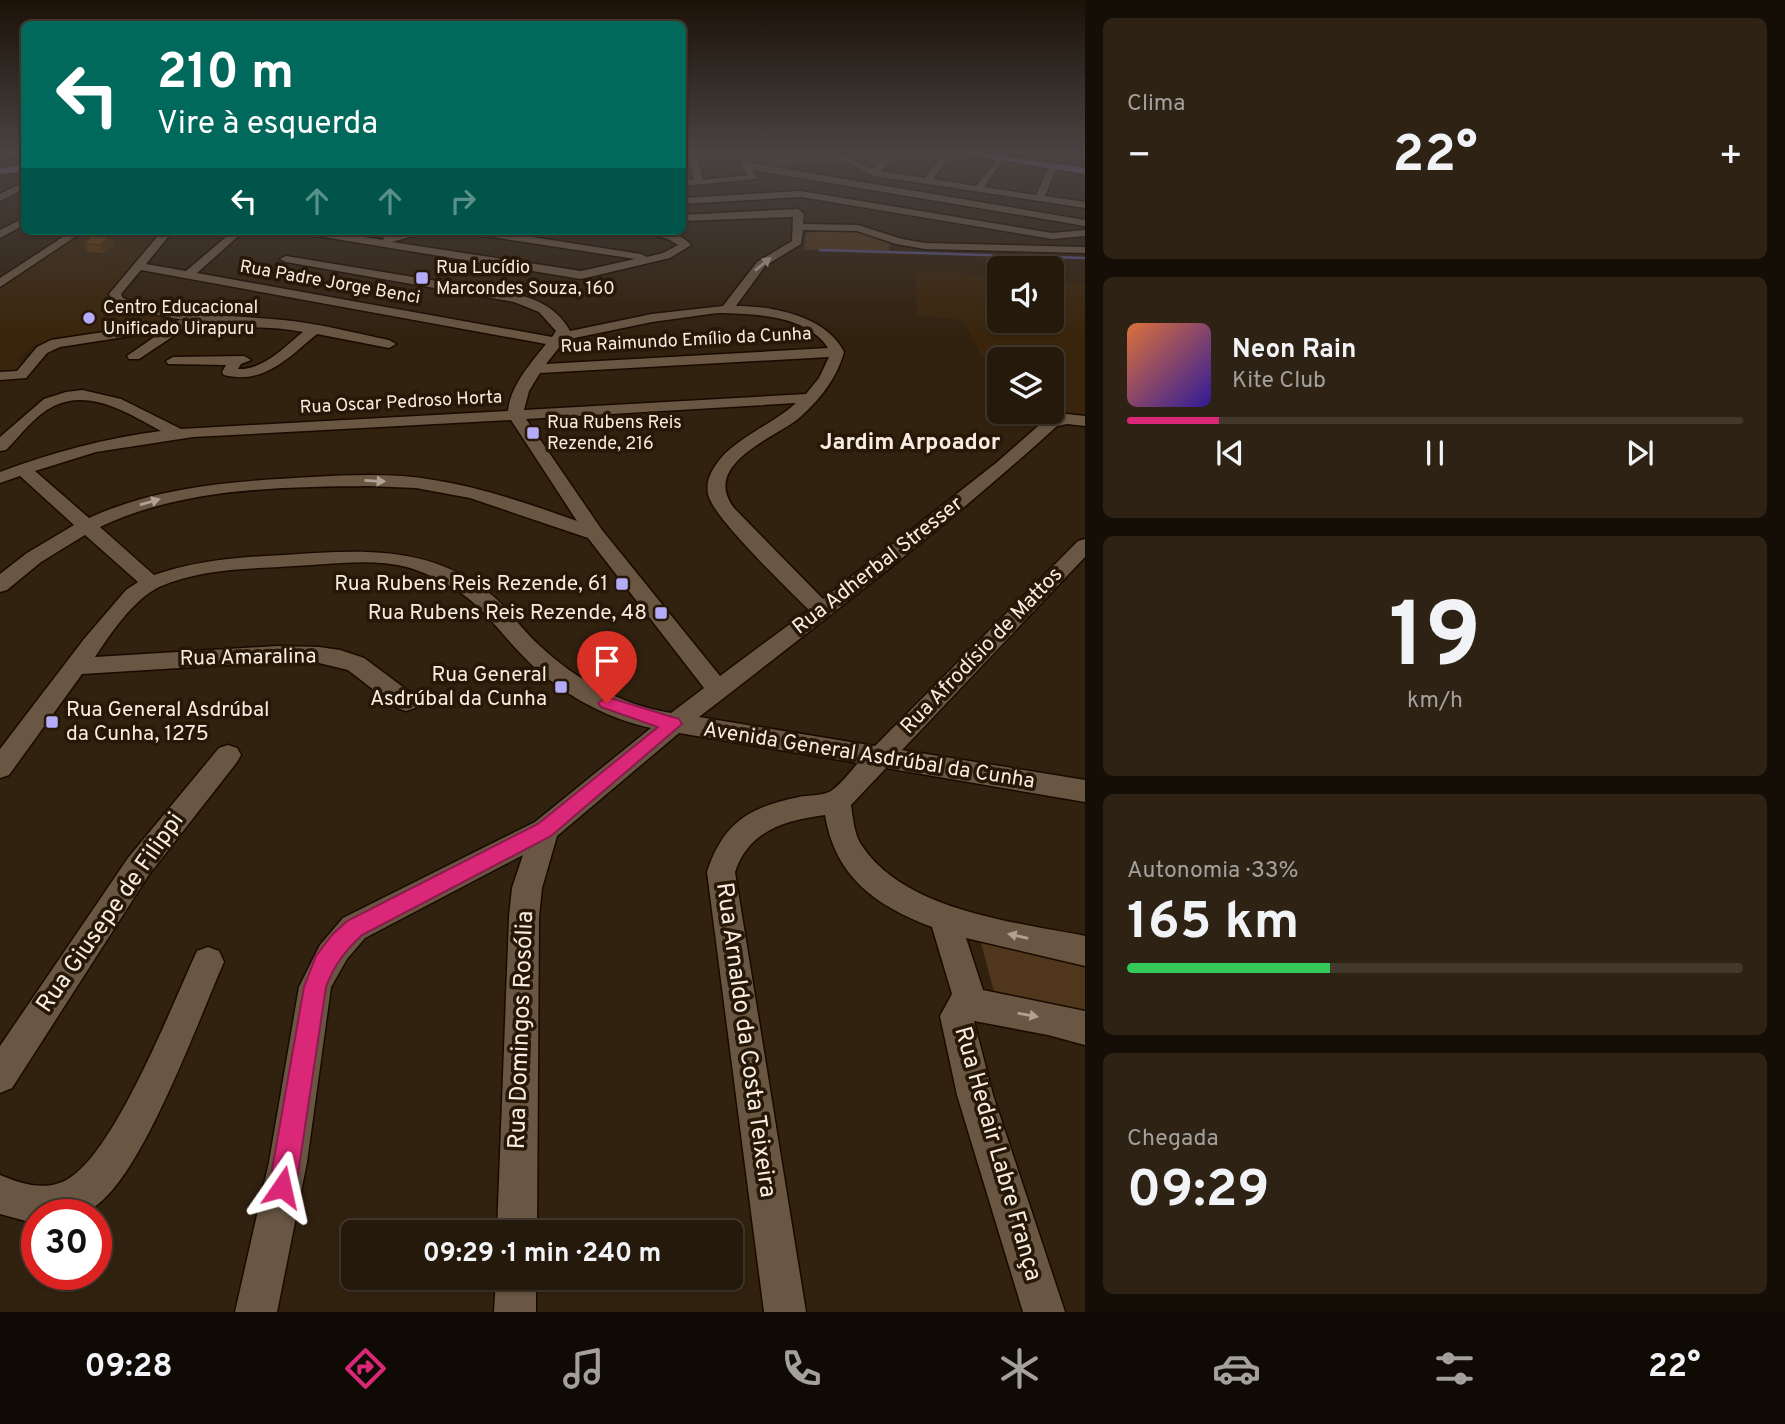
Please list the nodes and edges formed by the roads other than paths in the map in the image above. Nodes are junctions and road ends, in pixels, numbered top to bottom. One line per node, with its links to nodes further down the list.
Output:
1 (906, 213): 18 (street)
2 (1025, 213): 6 (street)
3 (799, 214): 4 (street); 7 (street)
4 (686, 218)
5 (21, 223): 9 (street)
6 (1085, 223)
7 (799, 227): 18 (street); 26 (street, one-way to 7)
8 (1085, 233): 18 (street)
9 (0, 235)
10 (73, 235): 25 (street)
11 (165, 235): 23 (street)
12 (234, 235): 24 (street)
13 (318, 235): 19 (street)
14 (381, 235): 19 (street)
15 (407, 235): 19 (street)
16 (499, 235): 22 (street)
17 (663, 235): 22 (street)
18 (1057, 241): 21 (street)
19 (375, 242): 22 (street)
20 (296, 249): 30 (street)
21 (1085, 250)
22 (654, 259)
23 (139, 266): 24 (street, Rua Padre Jorge Benci); 27 (street)
24 (187, 276): 30 (street, Rua Padre Jorge Benci)
25 (0, 283)
26 (729, 307): 30 (street); 32 (street)
27 (195, 316): 28 (street); 29 (street)
28 (183, 324): 33 (street); 36 (street)
29 (314, 330): 31 (street); 34 (street)
30 (558, 340): 35 (street)
31 (389, 344)
32 (837, 352): 35 (street, Rua Raimundo Emílio da Cunha); 37 (street)
33 (134, 356)
34 (173, 361)
35 (536, 369): 38 (street)
36 (3, 376)
37 (810, 398): 38 (street, Rua Oscar Pedroso Horta); 49 (street)
38 (517, 417): 40 (street, Rua Oscar Pedroso Horta); 45 (street)
39 (1085, 421): 49 (street, Rua Adherbal Stresser)
40 (178, 433): 41 (street); 42 (street, Rua Oscar Pedroso Horta)
41 (0, 446)
42 (21, 468): 43 (street, Rua Oscar Pedroso Horta); 44 (street)
43 (0, 478)
44 (85, 524): 45 (street, one-way to 45); 47 (street); 48 (street)
45 (595, 534): 51 (street)
46 (1085, 545): 55 (street, Rua Afrodísio de Mattos)
47 (152, 583): 50 (street, Avenida General Asdrúbal da Cunha); 53 (street, Avenida General Asdrúbal da Cunha)
48 (0, 584)
49 (822, 611): 51 (street, Rua Adherbal Stresser)
50 (76, 666): 52 (street, Rua Amaralina); 56 (street, Avenida General Asdrúbal da Cunha)
51 (718, 689): 53 (street, Rua Adherbal Stresser)
52 (406, 702)
53 (673, 724): 55 (street, Avenida General Asdrúbal da Cunha); 59 (street, Rua Adherbal Stresser)
54 (229, 755): 65 (street, Rua Giusepe de Filippi)
55 (879, 757): 57 (street, Avenida General Asdrúbal da Cunha); 58 (street, Rua Afrodísio de Mattos)
56 (0, 768)
57 (1085, 791)
58 (837, 802): 60 (street); 71 (street, Rua Arnaldo da Costa Teixeira)
59 (545, 830): 67 (street, Rua Domingos Rosólia); 69 (street)
60 (945, 919): 61 (street, one-way to 60); 63 (street)
61 (1085, 951)
62 (208, 962): 66 (street)
63 (971, 1004): 64 (street, one-way to 64); 72 (street, Rua Hedair Labre França)
64 (1085, 1028)
65 (0, 1076)
66 (0, 1194)
67 (517, 1220)
68 (516, 1290): 70 (street)
69 (256, 1312)
70 (515, 1312)
71 (785, 1312)
72 (1044, 1312)

